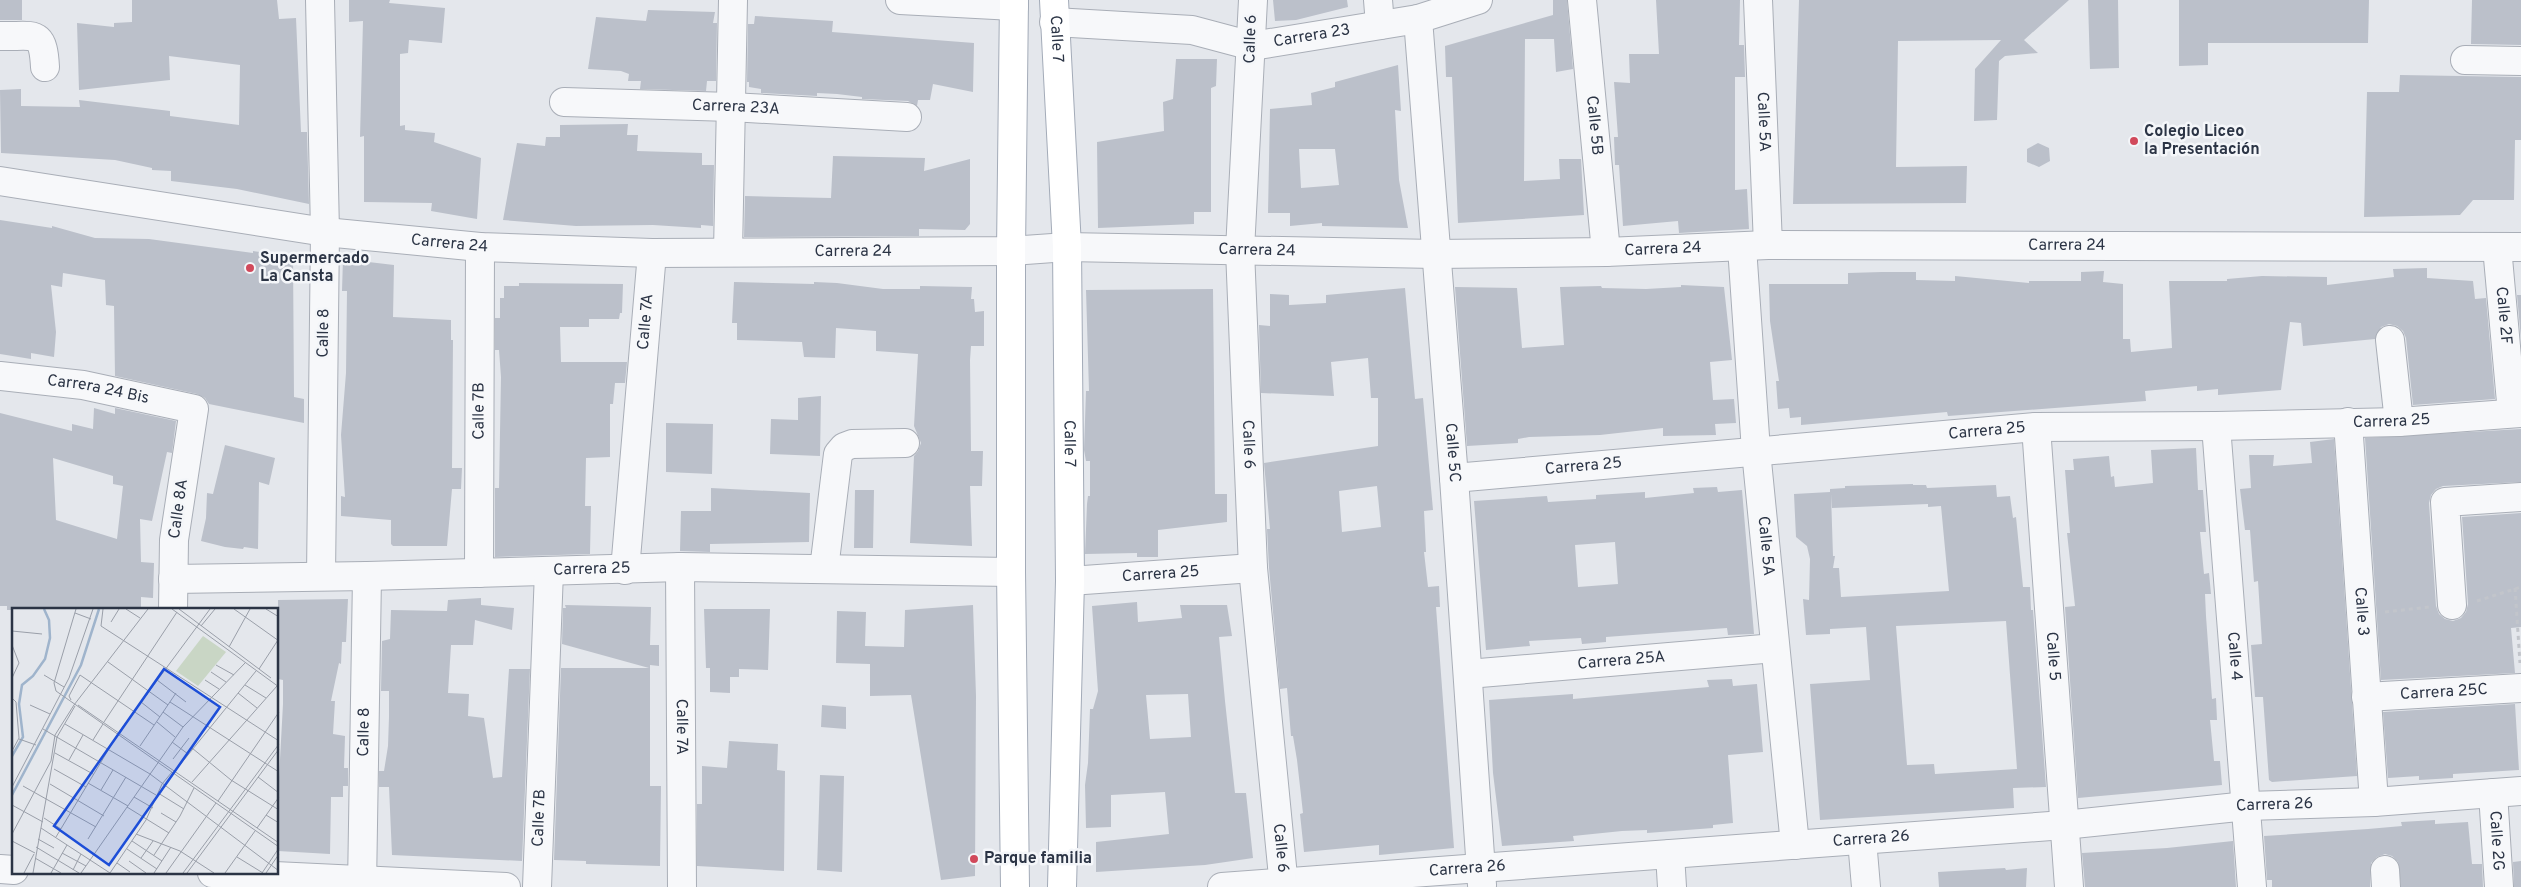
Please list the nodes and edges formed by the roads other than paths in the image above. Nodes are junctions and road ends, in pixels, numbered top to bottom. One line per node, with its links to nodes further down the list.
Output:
1 (320, 0): 22 (street, Calle 8)
2 (733, 0): 19 (street)
3 (900, 0): 8 (street)
4 (1253, 0): 14 (street, Calle 6)
5 (1478, 0): 12 (street, Carrera 23)
6 (1582, 0): 30 (street, Calle 5B)
7 (1758, 0): 23 (street, Calle 5A)
8 (977, 2): 9 (street)
9 (1014, 3): 28 (main road)
10 (1054, 11): 14 (street, Carrera 23); 25 (main road, Calle 7)
11 (1379, 13): 12 (street, Carrera 23); 14 (street, Carrera 23)
12 (1418, 19): 32 (street, Calle 5C)
13 (0, 36): 17 (street)
14 (1252, 46): 27 (street, Calle 6)
15 (2465, 60): 16 (street)
16 (2521, 61)
17 (45, 67)
18 (564, 102): 19 (street, Carrera 23A)
19 (731, 106): 20 (street, Carrera 23A); 29 (street)
20 (907, 118)
21 (0, 181): 22 (street, Carrera 24)
22 (325, 232): 24 (street, Carrera 24); 52 (street, Calle 8)
23 (1755, 246): 26 (street, Carrera 24); 30 (street, Carrera 24); 42 (street, Calle 5A)
24 (480, 247): 31 (street, Carrera 24); 51 (street, Calle 7B)
25 (1067, 247): 27 (street, Carrera 24); 28 (street, Carrera 24); 55 (main road, Calle 7)
26 (2509, 247): 36 (street, Calle 2F)
27 (1240, 250): 32 (street, Carrera 24); 46 (street, Calle 6)
28 (1011, 251): 29 (street, Carrera 24); 50 (main road)
29 (728, 252): 31 (street, Carrera 24)
30 (1606, 252): 32 (street, Carrera 24)
31 (652, 253): 48 (street, Calle 7A)
32 (1435, 254): 43 (street, Calle 5C)
33 (2390, 340): 38 (street)
34 (0, 376): 35 (street, Carrera 24 Bis)
35 (194, 409): 54 (street, Calle 8A)
36 (2516, 413): 38 (street, Carrera 25)
37 (2348, 422): 38 (street, Carrera 25); 39 (street, Carrera 25); 61 (street, Calle 3)
38 (2399, 422)
39 (2216, 426): 40 (street, Carrera 25); 65 (street, Calle 4)
40 (2036, 427): 42 (street, Carrera 25); 66 (street, Calle 5)
41 (904, 443): 47 (street)
42 (1756, 451): 43 (street, Carrera 25); 58 (street, Calle 5A)
43 (1454, 478): 59 (street, Calle 5C)
44 (2521, 497): 56 (street)
45 (680, 567): 47 (street, Carrera 25); 48 (street, Carrera 25); 76 (street, Calle 7A)
46 (1254, 568): 55 (street, Carrera 25); 73 (street, Calle 6)
47 (824, 569): 50 (street, Carrera 25)
48 (625, 570): 49 (street, Carrera 25)
49 (549, 571): 51 (street, Carrera 25); 75 (street, Calle 7B)
50 (1011, 572): 77 (main road)
51 (478, 573): 53 (street, Carrera 25)
52 (322, 576): 53 (street, Carrera 25); 54 (street, Carrera 25)
53 (367, 576): 72 (street, Calle 8)
54 (173, 579): 57 (street, Calle 8A)
55 (1070, 581): 78 (main road, Calle 7)
56 (2452, 604)
57 (173, 608)
58 (1775, 648): 59 (street, Carrera 25A); 68 (street, Calle 5A)
59 (1468, 674): 71 (street, Calle 5C)
60 (2521, 688): 61 (street, Carrera 25C)
61 (2366, 696): 64 (street, Calle 3)
62 (2521, 790): 63 (street, Carrera 26)
63 (2493, 793): 64 (street, Carrera 26); 84 (street, Calle 2G)
64 (2374, 802): 65 (street, Carrera 26)
65 (2247, 806): 66 (street, Carrera 26); 83 (street, Calle 4)
66 (2064, 825): 67 (street, Carrera 26); 82 (street, Calle 5)
67 (1862, 840): 68 (street, Carrera 26); 81 (street)
68 (1795, 845): 69 (street, Carrera 26)
69 (1670, 854): 71 (street, Carrera 26); 80 (street)
70 (226, 874): 72 (street)
71 (1481, 878): 73 (street, Carrera 26)
72 (362, 884): 74 (street)
73 (1283, 885): 79 (street, Carrera 26)
74 (506, 887)
75 (537, 887)
76 (682, 887)
77 (1015, 887)
78 (1062, 887)
79 (1222, 887)
80 (1672, 887)
81 (1866, 887)
82 (2068, 887)
83 (2252, 887)
84 (2499, 887)

